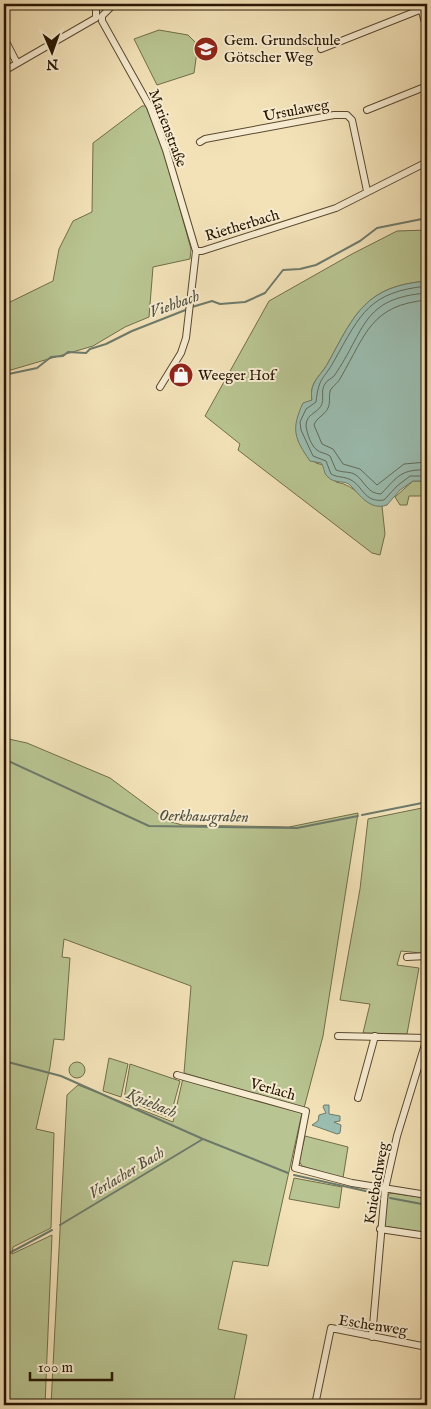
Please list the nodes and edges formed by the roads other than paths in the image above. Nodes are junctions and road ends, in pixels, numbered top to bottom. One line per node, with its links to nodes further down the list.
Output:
1 (93, 4): 4 (street, Marienstraße)
2 (114, 4): 4 (street)
3 (423, 6): 5 (street); 7 (street)
4 (99, 19): 8 (street); 15 (street, Marienstraße)
5 (427, 30)
6 (4, 38): 8 (street)
7 (321, 49)
8 (17, 64): 9 (street)
9 (4, 71)
10 (427, 86): 11 (street)
11 (367, 110)
12 (200, 142): 14 (street, Ursulaweg)
13 (427, 162): 14 (street, Rietherbach)
14 (367, 192): 15 (street, Rietherbach)
15 (196, 251): 16 (street, Rietherbach)
16 (160, 388)
17 (427, 956): 18 (street)
18 (407, 957)
19 (338, 1036): 20 (street)
20 (375, 1036): 21 (street); 23 (street)
21 (427, 1038): 24 (street, Kniebachweg)
22 (177, 1074): 24 (street, Verlach)
23 (358, 1098)
24 (385, 1189): 25 (street); 26 (street, Kniebachweg)
25 (427, 1195)
26 (380, 1229): 27 (street); 28 (street, Kniebachweg)
27 (427, 1236)
28 (372, 1336): 29 (street, Eschenweg); 30 (street, Eschenweg)
29 (427, 1347)
30 (315, 1405)

